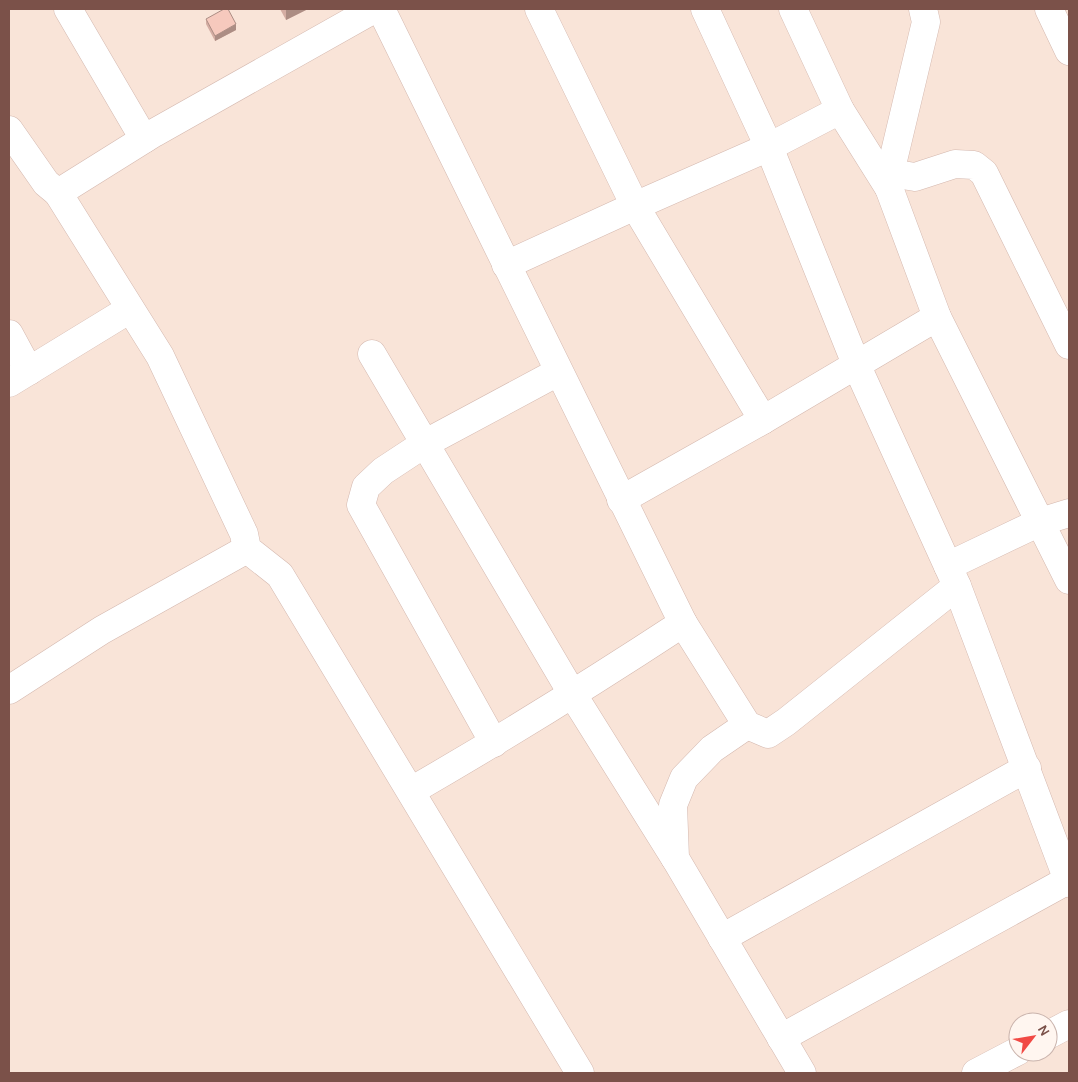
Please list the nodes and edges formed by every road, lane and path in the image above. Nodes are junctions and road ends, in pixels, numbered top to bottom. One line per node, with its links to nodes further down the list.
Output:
1 (68, 9): 12 (street)
2 (374, 9): 12 (street)
3 (381, 9): 17 (street)
4 (539, 9): 16 (street)
5 (705, 9): 13 (street)
6 (793, 9): 10 (street)
7 (923, 9): 14 (street)
8 (1049, 9): 9 (street)
9 (1069, 51)
10 (840, 110): 13 (street); 14 (street)
11 (9, 130): 15 (street)
12 (144, 139): 15 (street)
13 (769, 147): 16 (street); 23 (street)
14 (890, 181): 19 (street); 21 (street)
15 (58, 193): 18 (street)
16 (634, 206): 17 (street); 26 (street)
17 (506, 265): 24 (street)
18 (130, 309): 25 (street); 31 (street)
19 (938, 317): 23 (street); 30 (street)
20 (9, 334): 25 (street)
21 (1069, 345)
22 (372, 354): 27 (street)
23 (856, 364): 26 (street); 32 (street)
24 (558, 372): 27 (street); 28 (street)
25 (19, 377)
26 (763, 420): 28 (street)
27 (424, 444): 36 (street); 38 (street)
28 (621, 500): 34 (street)
29 (1069, 513): 30 (street)
30 (1040, 522): 32 (street); 33 (street)
31 (247, 549): 35 (street); 40 (street)
32 (952, 576): 37 (street); 39 (street)
33 (1069, 580)
34 (683, 623): 36 (street); 37 (street)
35 (9, 690)
36 (573, 695): 38 (street); 41 (street)
37 (747, 725): 41 (street)
38 (494, 743): 40 (street)
39 (1027, 768): 42 (street); 43 (street)
40 (411, 791): 48 (street)
41 (676, 858): 43 (street)
42 (1069, 881): 46 (street)
43 (722, 938): 46 (street)
44 (1069, 1024): 45 (street)
45 (1058, 1030)
46 (781, 1038): 49 (street)
47 (1008, 1062): 50 (street)
48 (580, 1073)
49 (802, 1073)
50 (976, 1073)

